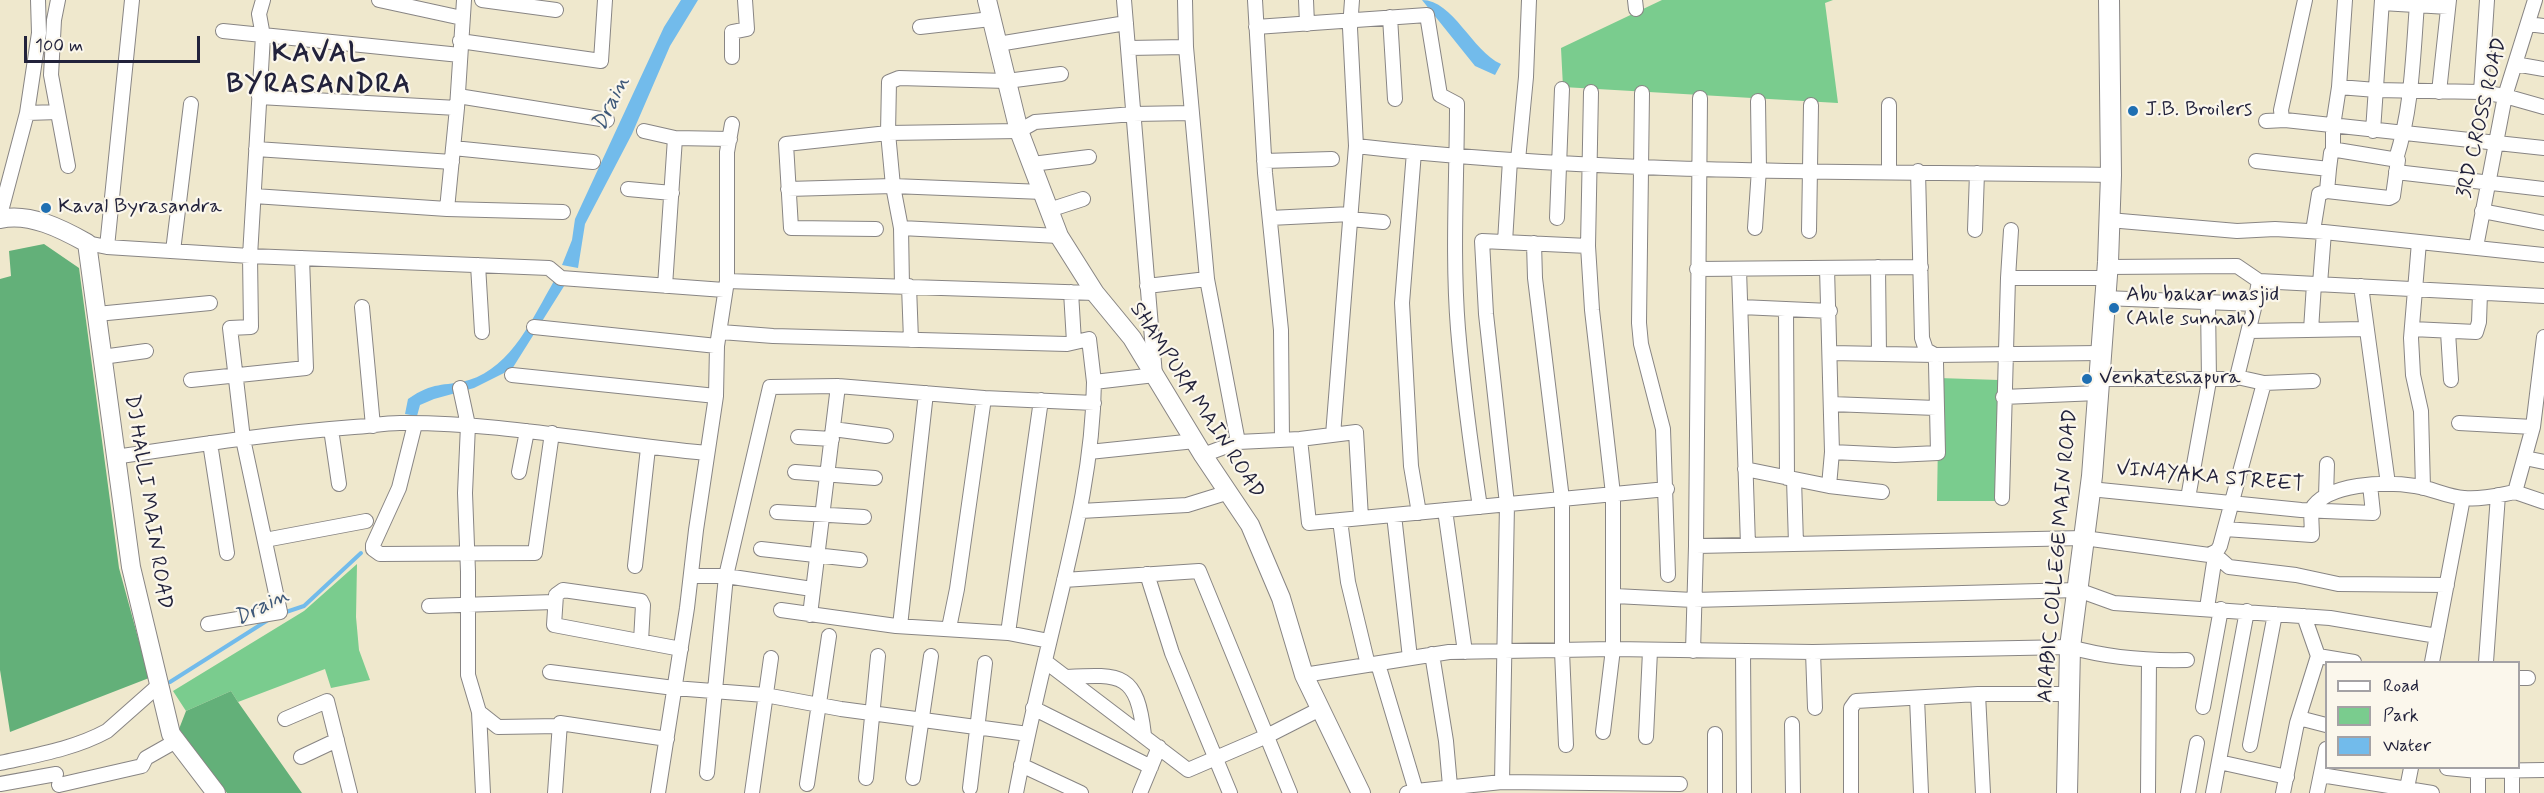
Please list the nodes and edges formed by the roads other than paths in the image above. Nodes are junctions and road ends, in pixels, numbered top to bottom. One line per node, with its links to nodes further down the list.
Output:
1 (38, 0): 65 (street)
2 (58, 0): 66 (street)
3 (132, 0): 143 (street)
4 (263, 0): 37 (street)
5 (379, 0): 27 (street)
6 (464, 0): 27 (street)
7 (482, 0): 25 (street)
8 (606, 0): 40 (street)
9 (745, 0): 42 (street)
10 (987, 0): 28 (street, SHAMPURA MAIN ROAD)
11 (1124, 0): 30 (street)
12 (1185, 0): 39 (street)
13 (1255, 0): 35 (street)
14 (1306, 0): 31 (street)
15 (1352, 0): 29 (street)
16 (1529, 0): 91 (street)
17 (2109, 0): 108 (main road, ARABIC COLLEGE MAIN ROAD)
18 (2305, 0): 70 (street)
19 (2344, 0): 47 (street)
20 (2487, 0): 53 (street)
21 (2535, 0): 32 (street, 3RD CROSS ROAD)
22 (2382, 2): 24 (street); 49 (street)
23 (2448, 3): 24 (street); 52 (street)
24 (2417, 4): 50 (street)
25 (556, 10)
26 (1390, 17): 29 (street); 58 (street); 89 (street)
27 (462, 18): 40 (street)
28 (991, 19): 34 (street); 38 (street, SHAMPURA MAIN ROAD)
29 (1351, 20): 31 (street); 82 (street)
30 (1125, 22): 38 (street); 41 (street)
31 (1307, 24): 35 (street)
32 (2528, 24): 33 (street); 43 (street, 3RD CROSS ROAD)
33 (2544, 26)
34 (920, 27)
35 (1256, 27): 94 (street)
36 (223, 31): 37 (street)
37 (263, 36): 40 (street); 56 (street)
38 (998, 44): 46 (street, SHAMPURA MAIN ROAD)
39 (1186, 46): 41 (street); 67 (street)
40 (460, 48): 60 (street)
41 (1128, 48): 68 (street)
42 (732, 57)
43 (2515, 64): 44 (street); 55 (street, 3RD CROSS ROAD)
44 (2544, 69)
45 (1061, 74): 46 (street)
46 (1007, 81): 74 (street, SHAMPURA MAIN ROAD); 77 (street)
47 (2339, 87): 49 (street); 73 (street)
48 (1562, 89): 95 (street)
49 (2376, 90): 50 (street); 75 (street)
50 (2410, 91): 52 (street); 78 (street)
51 (1592, 92): 98 (street)
52 (2439, 92): 53 (street)
53 (2481, 92): 55 (street)
54 (1642, 93): 100 (street)
55 (2505, 96): 64 (street); 81 (street, 3RD CROSS ROAD)
56 (259, 97): 60 (street); 84 (street)
57 (1700, 98): 101 (street)
58 (1395, 99)
59 (1758, 101): 102 (street)
60 (457, 102): 69 (street); 87 (street)
61 (191, 104): 145 (street)
62 (1811, 105): 103 (street)
63 (1889, 105): 105 (street)
64 (2544, 106)
65 (27, 112): 66 (street); 123 (street)
66 (58, 112): 97 (street)
67 (1192, 113): 68 (street); 157 (street)
68 (1133, 114): 74 (street); 163 (street)
69 (607, 120)
70 (2285, 120): 71 (street); 73 (street)
71 (2266, 121)
72 (732, 124): 80 (street)
73 (2333, 126): 75 (street); 85 (street)
74 (1019, 131): 77 (street); 96 (street, SHAMPURA MAIN ROAD)
75 (2373, 131): 78 (street)
76 (644, 132): 79 (street)
77 (888, 133): 110 (street); 112 (street)
78 (2404, 134): 81 (street); 99 (street)
79 (675, 138): 80 (street); 116 (street)
80 (730, 138): 160 (street)
81 (2496, 142): 83 (street); 109 (street, 3RD CROSS ROAD)
82 (1356, 146): 86 (street); 124 (street)
83 (2544, 148)
84 (256, 149): 87 (street); 117 (street)
85 (2333, 150): 99 (street); 104 (street)
86 (1414, 152): 89 (street); 276 (street)
87 (452, 155): 93 (street); 119 (street)
88 (1089, 157): 96 (street)
89 (1457, 158): 91 (street); 271 (street)
90 (1332, 159): 94 (street)
91 (1514, 160): 95 (street); 138 (street)
92 (2256, 161): 104 (street)
93 (593, 162)
94 (1264, 162): 125 (street)
95 (1559, 163): 98 (street); 126 (street)
96 (1032, 164): 115 (street, SHAMPURA MAIN ROAD)
97 (68, 166)
98 (1591, 166): 100 (street); 142 (street)
99 (2396, 166): 109 (street); 114 (street)
100 (1642, 167): 101 (street); 256 (street)
101 (1700, 168): 102 (street); 153 (street)
102 (1759, 169): 103 (street); 131 (street)
103 (1810, 170): 105 (street); 135 (street)
104 (2329, 170): 114 (street)
105 (1889, 171): 106 (street)
106 (1918, 171): 107 (street); 151 (street)
107 (1977, 173): 108 (street); 133 (street)
108 (2111, 175): 127 (main road, ARABIC COLLEGE MAIN ROAD)
109 (2487, 183): 113 (street); 121 (street, 3RD CROSS ROAD)
110 (893, 186): 112 (street); 115 (street); 130 (street)
111 (628, 189): 116 (street)
112 (788, 189): 132 (street)
113 (2544, 189)
114 (2327, 191): 136 (street)
115 (1042, 192): 120 (street, SHAMPURA MAIN ROAD)
116 (672, 193): 161 (street)
117 (254, 196): 119 (street); 147 (street)
118 (1083, 199): 120 (street)
119 (447, 209): 122 (street)
120 (1049, 210): 137 (street, SHAMPURA MAIN ROAD)
121 (2482, 211): 129 (street); 144 (street, 3RD CROSS ROAD)
122 (563, 212)
123 (0, 217): 140 (street)
124 (1351, 217): 125 (street); 128 (street); 228 (street)
125 (1270, 218): 233 (street)
126 (1557, 218)
127 (2109, 220): 136 (street); 155 (main road, ARABIC COLLEGE MAIN ROAD)
128 (1383, 222)
129 (2544, 224)
130 (901, 228): 137 (street); 162 (street)
131 (1755, 228)
132 (876, 229)
133 (1975, 230)
134 (2011, 230): 156 (street)
135 (1809, 231)
136 (2318, 232): 139 (street); 159 (street)
137 (1059, 236): 168 (street, SHAMPURA MAIN ROAD)
138 (1505, 242): 141 (street); 270 (street)
139 (2419, 242): 144 (street); 165 (street)
140 (87, 243): 143 (street); 178 (street, DJ HALLI MAIN ROAD)
141 (1534, 243): 142 (street); 267 (street)
142 (1588, 246): 261 (street)
143 (107, 247): 145 (street)
144 (2476, 247): 146 (street)
145 (173, 251): 147 (street)
146 (2544, 255)
147 (250, 256): 148 (street); 197 (street)
148 (303, 258): 149 (street); 197 (street)
149 (478, 265): 161 (street); 184 (street)
150 (1878, 267): 151 (street); 152 (street); 194 (street)
151 (1921, 267): 195 (street)
152 (1827, 268): 154 (street); 177 (street)
153 (1697, 269): 154 (street); 288 (street)
154 (1739, 269): 175 (street)
155 (2107, 272): 156 (street); 158 (street); 170 (main road, ARABIC COLLEGE MAIN ROAD)
156 (2008, 278): 193 (street)
157 (1207, 279): 163 (street); 234 (street)
158 (2259, 281): 159 (street); 173 (street)
159 (2317, 284): 164 (street); 182 (street)
160 (726, 285): 161 (street); 162 (street); 187 (street)
161 (665, 286)
162 (905, 286): 166 (street); 188 (street)
163 (1147, 286): 199 (street)
164 (2361, 286): 165 (street); 180 (street)
165 (2414, 289): 167 (street); 181 (street)
166 (1071, 292): 168 (street); 189 (street)
167 (2480, 292): 169 (street); 185 (street)
168 (1095, 293): 199 (street, SHAMPURA MAIN ROAD)
169 (2544, 296)
170 (2104, 298): 172 (street); 192 (main road, ARABIC COLLEGE MAIN ROAD)
171 (210, 303): 178 (street)
172 (2208, 303): 173 (street); 203 (street)
173 (2255, 304): 183 (street)
174 (362, 307): 222 (street)
175 (1741, 307): 176 (street); 245 (street)
176 (1786, 309): 177 (street); 250 (street)
177 (1830, 311): 191 (street)
178 (97, 314): 196 (street, DJ HALLI MAIN ROAD)
179 (534, 327): 187 (street)
180 (2365, 329): 182 (street); 252 (street)
181 (2412, 329): 185 (street); 255 (street)
182 (2311, 330): 183 (street)
183 (2249, 331): 200 (street)
184 (482, 332)
185 (2448, 332): 202 (street)
186 (2544, 337): 210 (street)
187 (719, 339): 188 (street); 212 (street)
188 (911, 340): 189 (street)
189 (1074, 342): 205 (street)
190 (146, 351): 196 (street)
191 (1831, 352): 194 (street); 217 (street)
192 (2100, 352): 193 (street); 208 (main road, ARABIC COLLEGE MAIN ROAD)
193 (2007, 353): 195 (street); 213 (street)
194 (1879, 354): 195 (street)
195 (1935, 355): 218 (street)
196 (102, 357): 241 (street, DJ HALLI MAIN ROAD)
197 (235, 374): 201 (street); 231 (street)
198 (512, 375): 212 (street)
199 (1155, 375): 205 (street); 237 (street, SHAMPURA MAIN ROAD)
200 (2237, 377): 203 (street); 206 (street)
201 (190, 380)
202 (2451, 380)
203 (2209, 381): 208 (street); 265 (street)
204 (2313, 381): 206 (street)
205 (1094, 382): 216 (street)
206 (2264, 383): 269 (street)
207 (838, 386): 211 (street); 227 (street); 299 (street)
208 (2098, 386): 213 (street); 257 (main road, ARABIC COLLEGE MAIN ROAD)
209 (460, 388): 221 (street)
210 (2541, 391): 223 (street)
211 (926, 393): 214 (street); 317 (street)
212 (716, 396): 240 (street)
213 (2003, 397): 264 (street)
214 (984, 398): 215 (street); 318 (street)
215 (1041, 400): 216 (street); 319 (street)
216 (1094, 403): 238 (street)
217 (1831, 404): 218 (street); 239 (street)
218 (1936, 408): 239 (street)
219 (2459, 423): 223 (street)
220 (409, 424): 221 (street); 222 (street); 291 (street)
221 (468, 425): 225 (street); 291 (street)
222 (373, 426): 224 (street)
223 (2533, 427): 242 (street)
224 (332, 429): 231 (street); 251 (street)
225 (526, 431): 226 (street); 246 (street)
226 (552, 434): 236 (street); 291 (street)
227 (832, 434): 229 (street); 230 (street); 248 (street)
228 (1333, 435): 232 (street); 280 (street)
229 (886, 436)
230 (798, 437)
231 (243, 439): 235 (street); 285 (street)
232 (1300, 439): 233 (street); 281 (street)
233 (1282, 440): 234 (street)
234 (1238, 442): 237 (street)
235 (210, 443): 241 (street); 290 (street)
236 (648, 448): 240 (street); 295 (street)
237 (1199, 448): 238 (street); 258 (street, SHAMPURA MAIN ROAD)
238 (1089, 452): 274 (street)
239 (1832, 452): 254 (street)
240 (707, 453): 298 (street)
241 (115, 457): 351 (street, DJ HALLI MAIN ROAD)
242 (2525, 458): 243 (street); 260 (street)
243 (2544, 462)
244 (2326, 464): 262 (street)
245 (1745, 469): 250 (street); 287 (street)
246 (519, 472)
247 (795, 472): 248 (street)
248 (828, 474): 249 (street); 277 (street)
249 (875, 478)
250 (1791, 478): 254 (street); 286 (street)
251 (339, 484)
252 (2388, 484): 253 (street, VINAYAKA STREET); 255 (street, VINAYAKA STREET)
253 (2370, 485): 262 (street, VINAYAKA STREET); 273 (street)
254 (1829, 486): 259 (street)
255 (2423, 488): 266 (street, VINAYAKA STREET)
256 (1667, 489): 261 (street); 297 (street)
257 (2090, 489): 265 (street, VINAYAKA STREET); 284 (main road, ARABIC COLLEGE MAIN ROAD)
258 (1229, 492): 274 (street); 349 (street, SHAMPURA MAIN ROAD)
259 (1882, 492)
260 (2515, 492): 263 (street, VINAYAKA STREET); 268 (street)
261 (1613, 494): 267 (street); 304 (street)
262 (2326, 495): 273 (street, VINAYAKA STREET)
263 (2498, 495): 266 (street, VINAYAKA STREET); 344 (street)
264 (2002, 498)
265 (2188, 498): 269 (street, VINAYAKA STREET)
266 (2463, 498): 301 (street)
267 (1562, 499): 270 (street); 327 (street)
268 (2544, 502)
269 (2233, 503): 273 (street, VINAYAKA STREET); 283 (street)
270 (1507, 504): 271 (street); 332 (street)
271 (1480, 507): 272 (street)
272 (1445, 510): 276 (street); 331 (street)
273 (2311, 510): 283 (street)
274 (1081, 511): 300 (street)
275 (777, 512): 277 (street)
276 (1419, 513): 278 (street)
277 (824, 515): 279 (street); 292 (street)
278 (1394, 515): 280 (street); 339 (street)
279 (864, 517)
280 (1361, 518): 281 (street)
281 (1340, 520): 347 (street)
282 (366, 521): 285 (street)
283 (2225, 529): 293 (street)
284 (2084, 538): 286 (street); 293 (street); 303 (main road, ARABIC COLLEGE MAIN ROAD)
285 (265, 540): 316 (street)
286 (1796, 544): 287 (street)
287 (1748, 545): 288 (street)
288 (1696, 546): 305 (street)
289 (761, 549): 292 (street)
290 (227, 553)
291 (468, 553): 307 (street)
292 (817, 555): 294 (street); 302 (street)
293 (2212, 556): 301 (street); 309 (street)
294 (860, 560)
295 (635, 566)
296 (1147, 574): 300 (street); 376 (street); 388 (street)
297 (1668, 575)
298 (691, 576): 299 (street); 325 (street)
299 (726, 576): 302 (street); 353 (street)
300 (1064, 580): 323 (street)
301 (2446, 585): 321 (street)
302 (812, 589): 314 (street)
303 (2078, 590): 305 (street); 309 (street); 324 (main road, ARABIC COLLEGE MAIN ROAD)
304 (1615, 596): 305 (street); 326 (street)
305 (1693, 600): 329 (street)
306 (554, 602): 307 (street); 322 (street); 322 (street)
307 (468, 603): 308 (street); 363 (street)
308 (429, 606)
309 (2207, 608): 310 (street)
310 (2221, 609): 312 (street); 359 (street)
311 (782, 610): 314 (street)
312 (2247, 611): 313 (street); 389 (street)
313 (2275, 614): 315 (street); 383 (street)
314 (810, 615): 317 (street)
315 (2304, 616): 321 (street); 337 (street)
316 (207, 624)
317 (900, 626): 318 (street)
318 (949, 628): 319 (street)
319 (1008, 633): 323 (street)
320 (829, 636): 358 (street)
321 (2437, 636): 343 (street)
322 (640, 641): 325 (street)
323 (1049, 641): 345 (street)
324 (2070, 647): 333 (street); 341 (street); 355 (main road, ARABIC COLLEGE MAIN ROAD)
325 (681, 649): 352 (street)
326 (1613, 649): 327 (street); 328 (street); 372 (street)
327 (1562, 651): 332 (street); 382 (street)
328 (1650, 651): 329 (street); 377 (street)
329 (1693, 651): 330 (street)
330 (1743, 651): 333 (street); 424 (street)
331 (1466, 652): 332 (street); 334 (street)
332 (1506, 652): 402 (street)
333 (1814, 652): 361 (street)
334 (1432, 654): 339 (street); 408 (street)
335 (878, 656): 364 (street)
336 (931, 656): 367 (street)
337 (2318, 656): 342 (street); 365 (street)
338 (771, 658): 356 (street)
339 (1410, 658): 347 (street)
340 (2187, 660): 341 (street)
341 (2149, 661): 430 (street)
342 (2344, 661)
343 (2432, 661)
344 (2486, 661)
345 (1046, 662): 350 (street); 360 (street)
346 (985, 663): 371 (street)
347 (1373, 664): 349 (street); 409 (street)
348 (550, 672): 352 (street)
349 (1304, 675): 362 (street, SHAMPURA MAIN ROAD)
350 (1066, 677): 375 (street); 375 (street)
351 (159, 686): 380 (street, DJ HALLI MAIN ROAD); 385 (street)
352 (674, 688): 353 (street); 378 (street)
353 (715, 691): 356 (street); 397 (street)
354 (1978, 694): 355 (street); 357 (street); 428 (street)
355 (2069, 694): 429 (main road, ARABIC COLLEGE MAIN ROAD)
356 (765, 695): 358 (street); 416 (street)
357 (1917, 698): 426 (street); 427 (street)
358 (820, 705): 364 (street); 405 (street)
359 (2203, 707)
360 (1033, 708): 373 (street); 392 (street)
361 (1815, 708)
362 (1320, 709): 376 (street); 422 (street, SHAMPURA MAIN ROAD)
363 (479, 712): 370 (street); 413 (street)
364 (873, 713): 367 (street); 400 (street)
365 (2299, 718): 369 (street); 399 (street)
366 (285, 719): 379 (street)
367 (922, 720): 371 (street); 401 (street)
368 (1792, 724): 425 (street)
369 (2325, 725)
370 (560, 726): 378 (street); 414 (street)
371 (977, 727): 373 (street); 407 (street)
372 (1604, 732)
373 (1028, 734): 391 (street)
374 (1714, 734): 423 (street)
375 (1144, 735): 384 (street)
376 (1267, 736): 388 (street); 421 (street)
377 (1646, 737)
378 (667, 739): 415 (street)
379 (337, 740): 387 (street); 412 (street)
380 (176, 741): 404 (street); 411 (street, DJ HALLI MAIN ROAD)
381 (2197, 743): 431 (street)
382 (1566, 745)
383 (2250, 745)
384 (1159, 747): 388 (street); 392 (street)
385 (50, 753): 390 (street); 404 (street)
386 (2325, 754): 398 (street)
387 (301, 757)
388 (1216, 759): 420 (street)
389 (2219, 762): 399 (street); 432 (street)
390 (0, 763)
391 (1021, 765): 417 (street); 418 (street)
392 (1151, 767): 419 (street)
393 (2411, 769): 410 (street)
394 (2478, 769): 395 (street); 436 (street)
395 (2512, 769): 396 (street); 437 (street)
396 (2544, 770)
397 (707, 773)
398 (2321, 775): 410 (street); 434 (street)
399 (2287, 777): 433 (street)
400 (866, 778)
401 (913, 778)
402 (1502, 782): 406 (street); 408 (street)
403 (0, 784): 404 (street)
404 (58, 784)
405 (807, 784)
406 (1680, 784)
407 (970, 788)
408 (1457, 789): 409 (street)
409 (1414, 792)
410 (2406, 792): 435 (street)
411 (216, 793)
412 (350, 793)
413 (483, 793)
414 (555, 793)
415 (658, 793)
416 (752, 793)
417 (1016, 793)
418 (1081, 793)
419 (1140, 793)
420 (1230, 793)
421 (1290, 793)
422 (1361, 793)
423 (1715, 793)
424 (1744, 793)
425 (1793, 793)
426 (1851, 793)
427 (1920, 793)
428 (1983, 793)
429 (2067, 793)
430 (2148, 793)
431 (2188, 793)
432 (2213, 793)
433 (2283, 793)
434 (2317, 793)
435 (2432, 793)
436 (2478, 793)
437 (2512, 793)

